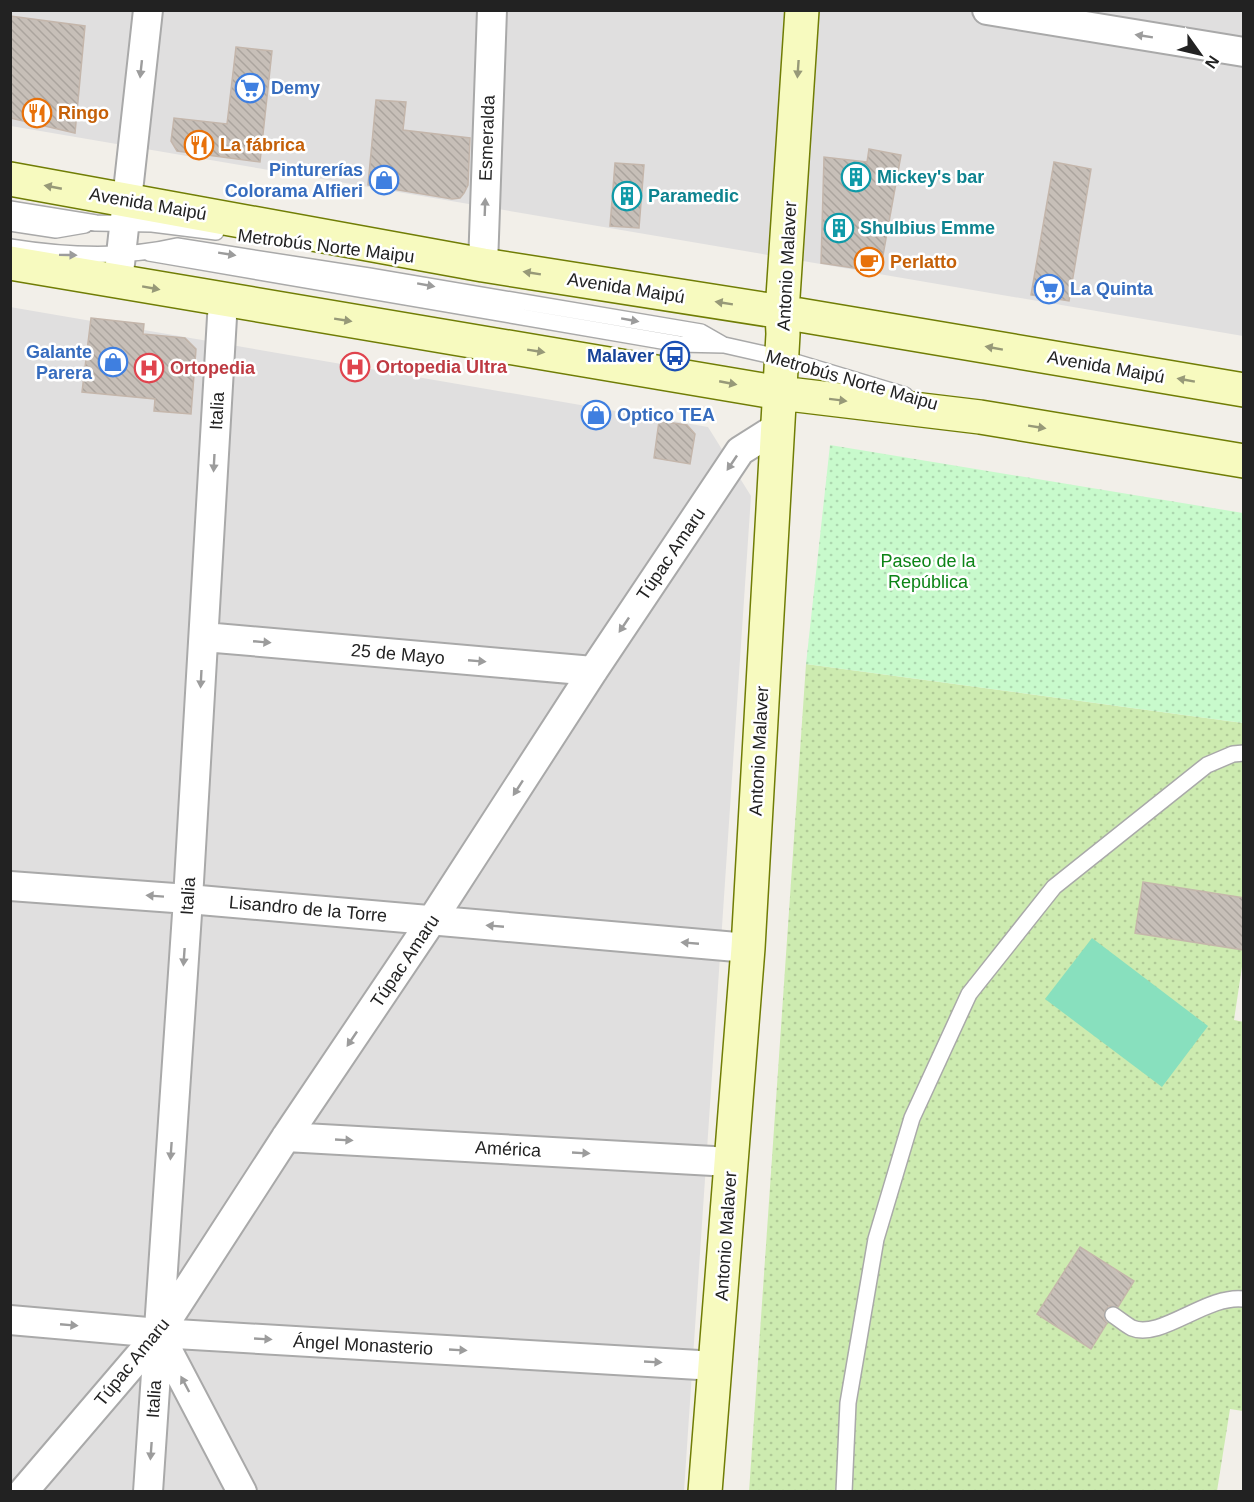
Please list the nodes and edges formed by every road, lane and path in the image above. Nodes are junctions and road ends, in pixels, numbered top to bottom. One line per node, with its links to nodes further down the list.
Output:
1 (148, 10): 8 (street, one-way to 8)
2 (492, 10): 12 (street, Esmeralda, one-way to 2)
3 (802, 10): 20 (main road, Antonio Malaver, one-way to 20)
4 (987, 10): 5 (street, one-way to 4)
5 (1244, 52)
6 (10, 179): 8 (main road, Avenida Maipú, one-way to 6)
7 (10, 209): 8 (lane)
8 (116, 216): 9 (lane); 12 (main road, Avenida Maipú); 13 (street)
9 (10, 223)
10 (10, 247): 13 (lane, Metrobús Norte Maipu, one-way to 13)
11 (10, 263): 13 (main road)
12 (483, 265): 20 (main road, Avenida Maipú, one-way to 12)
13 (119, 268): 14 (lane, Metrobús Norte Maipu, one-way to 14); 16 (main road, one-way to 16)
14 (314, 275): 15 (lane, Metrobús Norte Maipu); 15 (lane, Metrobús Norte Maipu)
15 (368, 284): 17 (lane, Metrobús Norte Maipu, one-way to 17)
16 (224, 300): 25 (main road, one-way to 25); 29 (street, Italia, one-way to 29)
17 (503, 306): 18 (lane, Metrobús Norte Maipu); 19 (lane, Metrobús Norte Maipu); 21 (lane, Metrobús Norte Maipu)
18 (573, 310): 19 (lane, Metrobús Norte Maipu); 22 (lane, Metrobús Norte Maipu, one-way to 22)
19 (535, 312): 21 (lane, Metrobús Norte Maipu)
20 (782, 312): 23 (main road, Antonio Malaver); 24 (main road, Avenida Maipú, one-way to 20)
21 (570, 326): 22 (lane, Metrobús Norte Maipu)
22 (724, 345): 23 (lane, Metrobús Norte Maipu)
23 (782, 358): 25 (main road, Antonio Malaver); 26 (lane, Metrobús Norte Maipu)
24 (1244, 390)
25 (780, 393): 26 (main road, one-way to 26); 27 (main road, Antonio Malaver)
26 (980, 417): 28 (main road, one-way to 28)
27 (778, 428): 30 (street, Túpac Amaru, one-way to 30); 35 (main road, Antonio Malaver)
28 (1244, 460)
29 (204, 637): 30 (street, 25 de Mayo, one-way to 30); 33 (street, Italia, one-way to 33)
30 (593, 671): 34 (street, Túpac Amaru, one-way to 34)
31 (1244, 753): 47 (lane)
32 (10, 886): 33 (street, Lisandro de la Torre, one-way to 32)
33 (188, 898): 34 (street, Lisandro de la Torre); 41 (street, Italia, one-way to 41)
34 (432, 920): 35 (street, Lisandro de la Torre, one-way to 34); 36 (street, Túpac Amaru, one-way to 36)
35 (748, 948): 37 (main road, Antonio Malaver)
36 (286, 1137): 37 (street, América, one-way to 37); 41 (street, Túpac Amaru)
37 (731, 1162): 42 (main road, Antonio Malaver)
38 (1244, 1299): 39 (lane)
39 (1113, 1315)
40 (10, 1320): 41 (street, Ángel Monasterio, one-way to 41)
41 (159, 1333): 42 (street, Ángel Monasterio, one-way to 42); 43 (street, Túpac Amaru); 44 (street, Italia, one-way to 44); 45 (street, one-way to 41)
42 (716, 1365): 46 (main road, Antonio Malaver)
43 (23, 1491)
44 (148, 1491)
45 (242, 1491)
46 (705, 1491)
47 (844, 1491)

